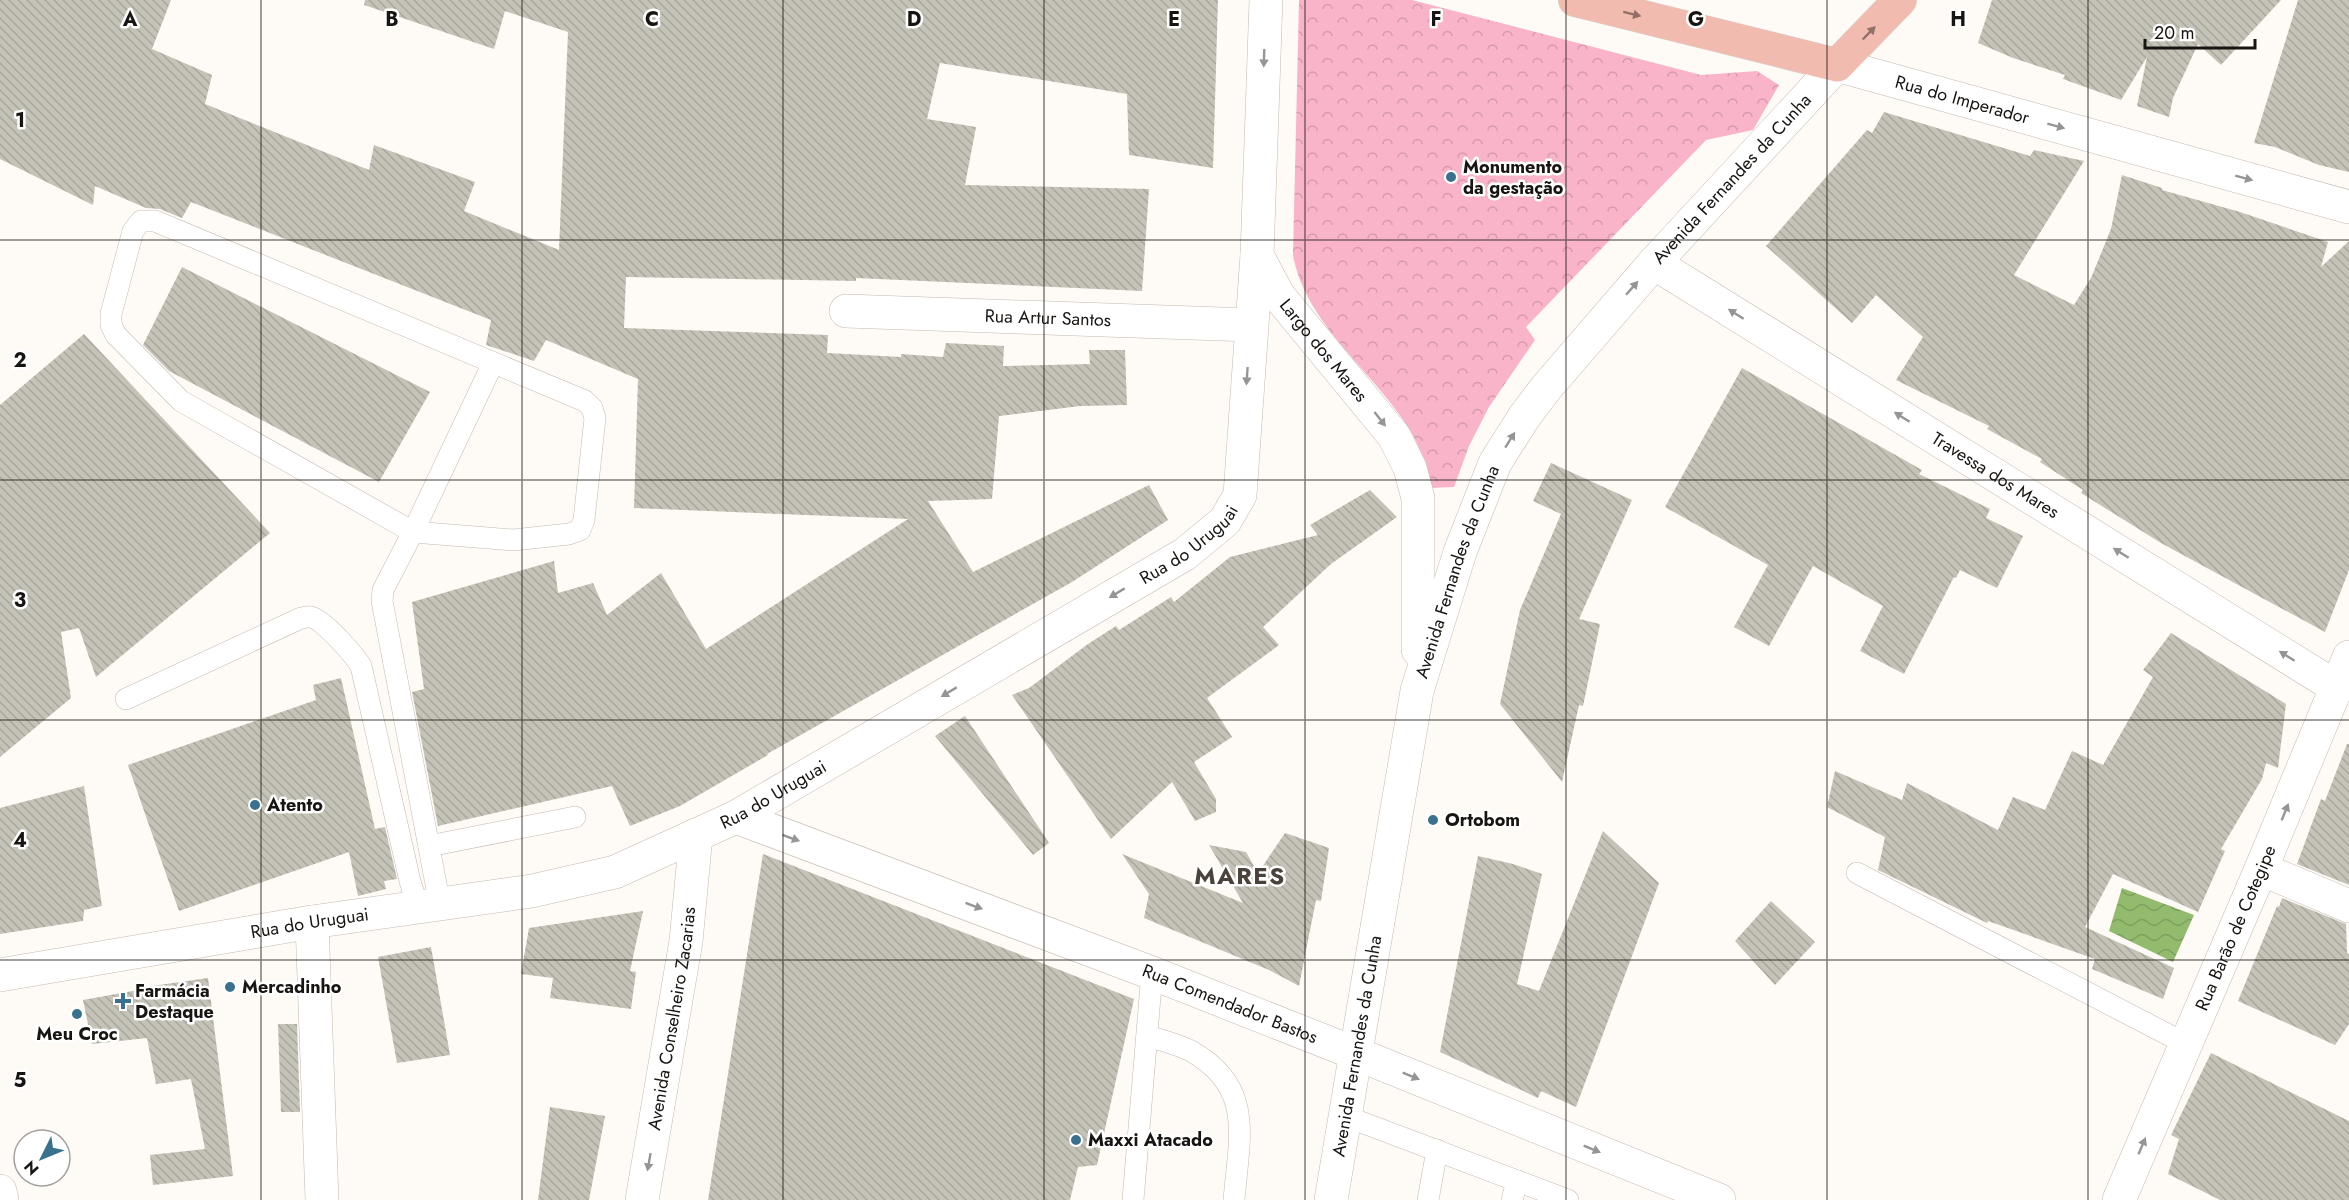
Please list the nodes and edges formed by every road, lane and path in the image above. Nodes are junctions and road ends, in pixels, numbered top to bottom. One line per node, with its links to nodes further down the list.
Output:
1 (1266, 0): 6 (street, Largo dos Mares, one-way to 6)
2 (1575, 0): 4 (main road, Rua do Imperador, one-way to 4)
3 (1900, 0): 4 (main road, one-way to 3)
4 (1837, 65): 5 (street, Rua do Imperador, one-way to 5); 7 (street, Avenida Fernandes da Cunha)
5 (2349, 207)
6 (1257, 255): 9 (street, Rua do Uruguai); 14 (street, Largo dos Mares, one-way to 14)
7 (1654, 263): 13 (street, Travessa dos Mares, one-way to 7); 14 (street, Avenida Fernandes da Cunha, one-way to 7)
8 (846, 311): 9 (street, Rua Artur Santos)
9 (1251, 325): 17 (street, Rua do Uruguai, one-way to 17)
10 (493, 363): 11 (lane); 11 (lane); 11 (lane)
11 (413, 532): 19 (lane)
12 (2349, 657): 13 (street, Rua Barão de Cotegipe)
13 (2336, 687): 20 (street, Rua Barão de Cotegipe, one-way to 13)
14 (1417, 691): 29 (street, Avenida Fernandes da Cunha)
15 (126, 699): 22 (lane)
16 (575, 817): 19 (lane)
17 (736, 818): 18 (street, Rua do Uruguai); 25 (street, Rua Comendador Bastos, one-way to 25)
18 (696, 835): 22 (street, Rua do Uruguai); 36 (street, Avenida Conselheiro Zacarias, one-way to 36)
19 (429, 846): 22 (lane)
20 (2261, 869): 23 (street); 28 (street, Rua Barão de Cotegipe)
21 (1857, 873): 28 (lane)
22 (429, 906): 24 (street, Rua do Uruguai)
23 (2349, 906)
24 (312, 922): 26 (street, Rua do Uruguai); 35 (street)
25 (1152, 973): 27 (lane); 29 (street, Rua Comendador Bastos)
26 (0, 975)
27 (1147, 1036): 37 (lane); 38 (lane)
28 (2186, 1044): 43 (street, Rua Barão de Cotegipe, one-way to 28)
29 (1357, 1054): 30 (street, Avenida Fernandes da Cunha); 42 (street, Rua Comendador Bastos, one-way to 42)
30 (1345, 1116): 31 (lane); 39 (street, Avenida Fernandes da Cunha)
31 (1437, 1150): 33 (lane); 40 (lane)
32 (0, 1191): 34 (street)
33 (1515, 1191): 41 (lane)
34 (2, 1200)
35 (322, 1200)
36 (642, 1200)
37 (1132, 1200)
38 (1234, 1200)
39 (1331, 1200)
40 (1428, 1200)
41 (1568, 1200)
42 (1719, 1200)
43 (2119, 1200)

